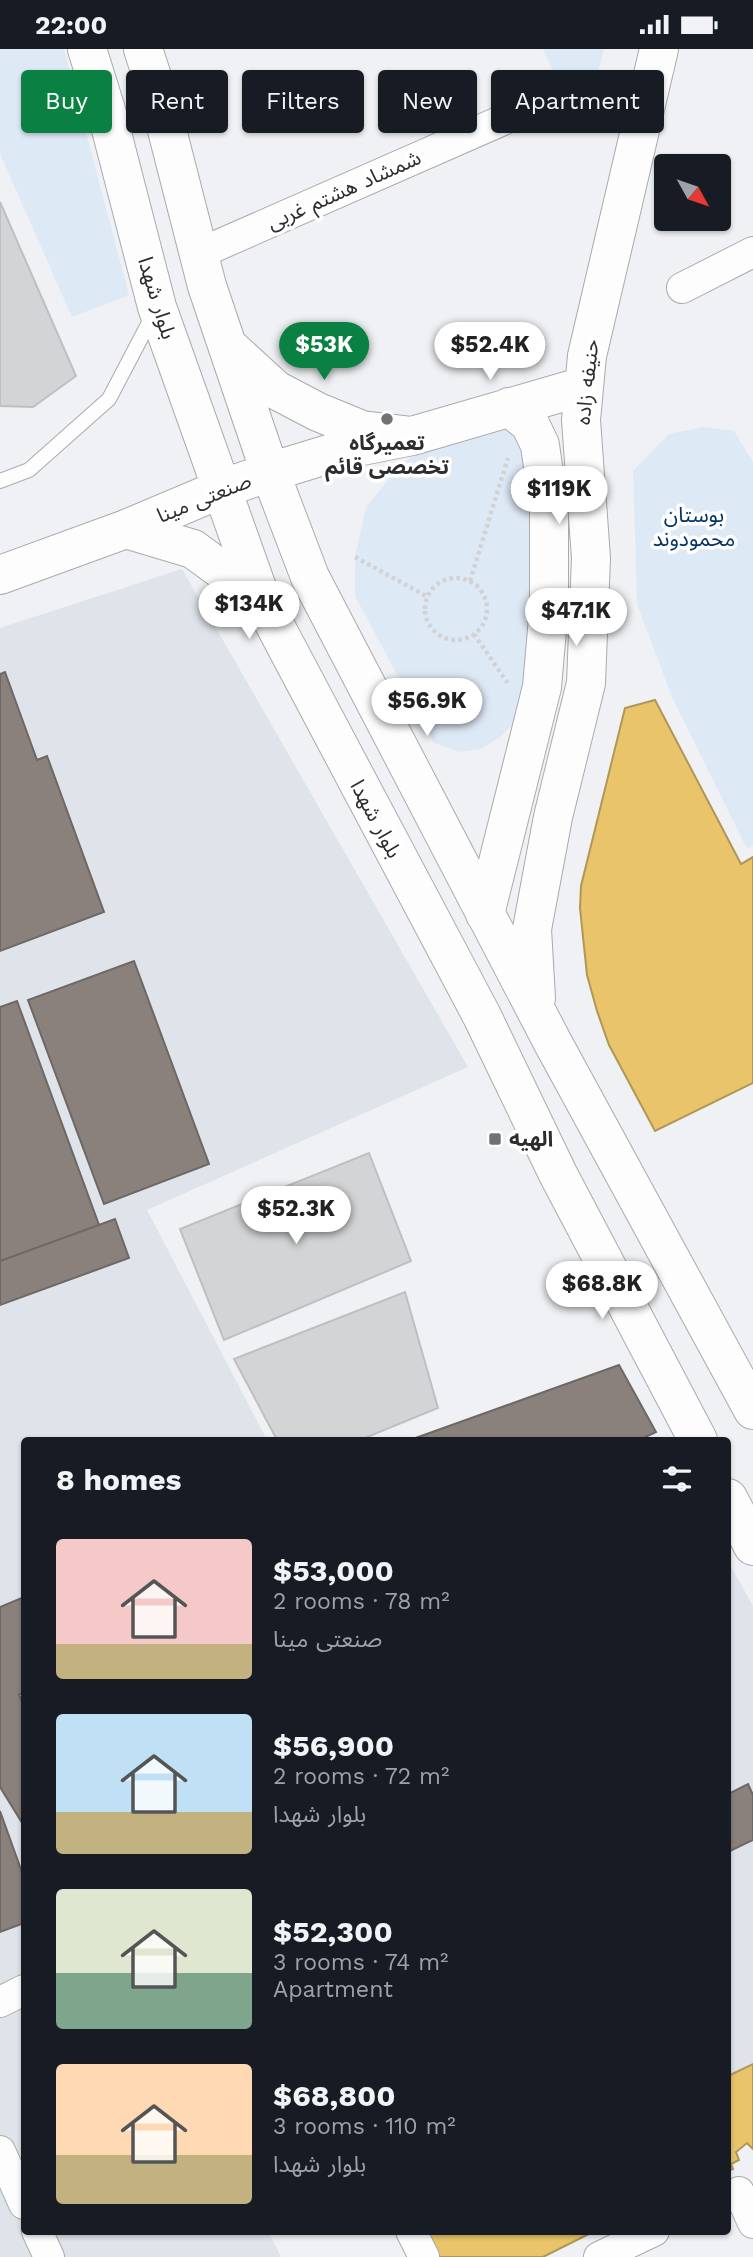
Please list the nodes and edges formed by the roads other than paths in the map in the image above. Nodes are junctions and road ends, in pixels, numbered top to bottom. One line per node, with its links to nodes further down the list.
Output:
1 (87, 49): 8 (street, بلوار شهدا)
2 (659, 49): 10 (street, حنیفه زاده)
3 (147, 50): 6 (street)
4 (491, 125): 6 (street, شمشاد هشتم غربی)
5 (753, 251): 7 (street)
6 (198, 254): 9 (street)
7 (682, 288)
8 (157, 307): 14 (lane); 15 (street, بلوار شهدا)
9 (228, 347): 12 (street); 13 (street)
10 (584, 386): 11 (street, صنعتی مینا); 20 (street, حنیفه زاده)
11 (509, 407): 12 (street, صنعتی مینا); 19 (street)
12 (412, 436): 13 (street, صنعتی مینا)
13 (270, 472): 15 (street, صنعتی مینا); 19 (street)
14 (0, 481)
15 (221, 489): 16 (street, صنعتی مینا); 18 (street, بلوار شهدا)
16 (126, 529): 17 (street, صنعتی مینا); 18 (street)
17 (0, 575)
18 (261, 599): 22 (street, بلوار شهدا)
19 (485, 914): 20 (street)
20 (536, 1011): 21 (street)
21 (753, 1410)
22 (696, 1437)
23 (731, 1504): 24 (street)
24 (753, 1546)
25 (21, 1992): 26 (street)
26 (0, 2002)
27 (0, 2151): 29 (street)
28 (740, 2191): 30 (street)
29 (15, 2200)
30 (753, 2223)
31 (39, 2235): 34 (street)
32 (413, 2235): 35 (street)
33 (646, 2235): 36 (street)
34 (49, 2257)
35 (424, 2257)
36 (599, 2257)

